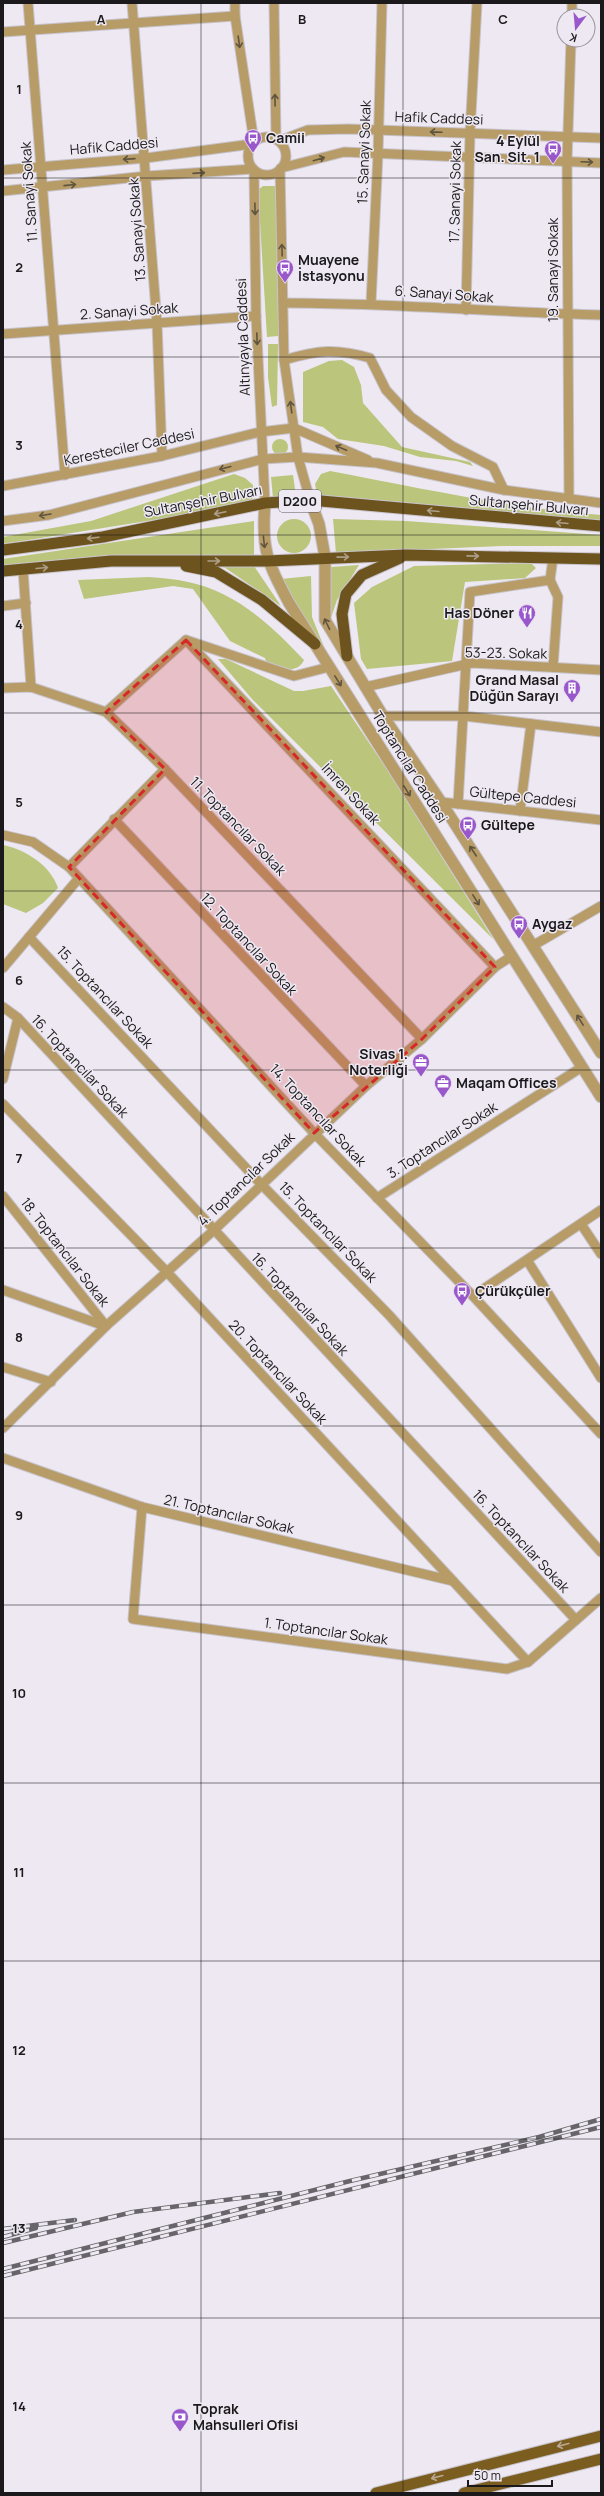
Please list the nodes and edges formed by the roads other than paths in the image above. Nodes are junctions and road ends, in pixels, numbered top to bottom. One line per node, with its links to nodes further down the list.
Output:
1 (28, 3): 9 (street, 11. Sanayi Sokak)
2 (132, 3): 8 (street, 13. Sanayi Sokak)
3 (235, 3): 7 (street)
4 (274, 3): 16 (street, one-way to 4)
5 (382, 3): 12 (street, 15. Sanayi Sokak)
6 (477, 3): 13 (street, 17. Sanayi Sokak)
7 (235, 16): 8 (street); 17 (street, one-way to 17)
8 (134, 22): 9 (street); 19 (street, 13. Sanayi Sokak)
9 (31, 30): 10 (street); 23 (street, 11. Sanayi Sokak)
10 (3, 32)
11 (571, 48): 14 (street, 19. Sanayi Sokak)
12 (379, 130): 13 (street, Hafik Caddesi, one-way to 12); 16 (street, Hafik Caddesi); 18 (street, 15. Sanayi Sokak)
13 (470, 133): 14 (street, Hafik Caddesi); 20 (street, 17. Sanayi Sokak)
14 (568, 137): 15 (street, Hafik Caddesi); 21 (street, 19. Sanayi Sokak)
15 (601, 138)
16 (277, 140): 17 (street); 25 (street)
17 (253, 143): 19 (street, Hafik Caddesi); 24 (street)
18 (378, 154): 20 (street); 25 (street, one-way to 18); 31 (street, 15. Sanayi Sokak)
19 (146, 158): 23 (street, Hafik Caddesi, one-way to 23); 27 (street, 13. Sanayi Sokak)
20 (470, 158): 21 (street); 32 (street, 17. Sanayi Sokak)
21 (567, 162): 22 (street, one-way to 22); 33 (street, 19. Sanayi Sokak)
22 (601, 163)
23 (41, 167): 26 (street, Hafik Caddesi); 28 (street, 11. Sanayi Sokak)
24 (254, 169): 25 (street); 27 (street, one-way to 24); 35 (street, Altınyayla Caddesi, one-way to 35)
25 (280, 169): 30 (street, one-way to 25)
26 (3, 170)
27 (147, 176): 28 (street, one-way to 27); 36 (street, 13. Sanayi Sokak)
28 (42, 188): 29 (street); 37 (street, 11. Sanayi Sokak)
29 (3, 191)
30 (284, 303): 31 (street, 6. Sanayi Sokak); 39 (street)
31 (371, 303): 32 (street, 6. Sanayi Sokak)
32 (466, 310): 33 (street, 6. Sanayi Sokak)
33 (566, 314): 34 (street, 6. Sanayi Sokak); 49 (street, 19. Sanayi Sokak)
34 (601, 315)
35 (256, 316): 36 (street, 2. Sanayi Sokak); 41 (street, Altınyayla Caddesi, one-way to 41)
36 (157, 323): 37 (street, 2. Sanayi Sokak); 42 (street, 13. Sanayi Sokak)
37 (54, 330): 38 (street, 2. Sanayi Sokak); 46 (street, 11. Sanayi Sokak)
38 (3, 334)
39 (284, 360): 40 (street, one-way to 39); 48 (street)
40 (294, 428): 41 (street, Keresteciler Caddesi); 43 (street); 45 (street, one-way to 40)
41 (260, 432): 42 (street, Keresteciler Caddesi); 44 (street, Altınyayla Caddesi)
42 (162, 456): 46 (street, Keresteciler Caddesi)
43 (298, 457): 44 (street); 45 (street); 50 (street)
44 (263, 458): 52 (street, Altınyayla Caddesi); 53 (street, one-way to 53)
45 (377, 463): 48 (street)
46 (65, 475): 47 (street, Keresteciler Caddesi)
47 (3, 486)
48 (504, 490): 49 (street)
49 (570, 499): 51 (street)
50 (310, 500): 52 (highway, Sultanşehir Bulvarı / D200); 54 (highway, Sultanşehir Bulvarı / D200, one-way to 50); 57 (street, Toptancılar Caddesi)
51 (601, 502)
52 (265, 503): 55 (highway, Sultanşehir Bulvarı / D200, one-way to 55); 61 (street, Toptancılar Caddesi, one-way to 61)
53 (3, 521)
54 (601, 526)
55 (3, 550)
56 (406, 555): 57 (highway, one-way to 56); 58 (highway, one-way to 58); 69 (highway)
57 (325, 557): 61 (highway); 69 (street, Toptancılar Caddesi, one-way to 57)
58 (553, 558): 59 (highway); 64 (street)
59 (601, 558)
60 (160, 561): 61 (highway, one-way to 61); 62 (highway, one-way to 60); 68 (highway)
61 (268, 561): 68 (street, Toptancılar Caddesi)
62 (23, 569): 63 (highway); 65 (street)
63 (3, 571)
64 (550, 580): 70 (street); 72 (street)
65 (26, 603): 66 (street); 74 (street)
66 (3, 606)
67 (186, 640): 71 (street); 77 (street); 95 (street, İmren Sokak)
68 (315, 644): 71 (street, Toptancılar Caddesi)
69 (347, 656): 75 (street, Toptancılar Caddesi)
70 (464, 665): 72 (street, 53-23. Sokak); 75 (street, 53-23. Sokak); 79 (street)
71 (329, 667): 94 (street, Toptancılar Caddesi, one-way to 94)
72 (553, 667): 73 (street, 53-23. Sokak)
73 (601, 670)
74 (31, 687): 76 (street, 11. Toptancılar Sokak); 77 (street, 11. Toptancılar Sokak)
75 (365, 687): 78 (street, Toptancılar Caddesi)
76 (3, 688)
77 (106, 712): 82 (street, 11. Toptancılar Sokak)
78 (383, 716): 79 (street); 83 (street, Toptancılar Caddesi)
79 (464, 716): 80 (street); 84 (street)
80 (531, 724): 81 (street); 85 (street)
81 (601, 732)
82 (165, 769): 86 (street); 99 (street, 11. Toptancılar Sokak)
83 (441, 802): 84 (street, Gültepe Caddesi); 93 (street, Toptancılar Caddesi, one-way to 83)
84 (458, 804): 85 (street, Gültepe Caddesi)
85 (520, 811): 87 (street, Gültepe Caddesi)
86 (114, 819): 89 (street); 103 (street, 12. Toptancılar Sokak)
87 (601, 820)
88 (3, 835): 89 (street, 14. Toptancılar Sokak)
89 (69, 867): 90 (street, 14. Toptancılar Sokak)
90 (79, 878): 92 (street); 106 (street, 14. Toptancılar Sokak)
91 (601, 906): 93 (street)
92 (29, 937): 96 (street); 107 (street, 15. Toptancılar Sokak)
93 (534, 945): 100 (street, Toptancılar Caddesi, one-way to 93)
94 (512, 956): 95 (street, 4. Toptancılar Sokak); 101 (street, Toptancılar Caddesi)
95 (494, 967): 99 (street, 4. Toptancılar Sokak)
96 (3, 968)
97 (3, 1007): 98 (street, 16. Toptancılar Sokak)
98 (18, 1018): 102 (street); 112 (street, 16. Toptancılar Sokak)
99 (422, 1039): 103 (street, 4. Toptancılar Sokak)
100 (601, 1053)
101 (582, 1068): 104 (street, Toptancılar Caddesi); 109 (street, 3. Toptancılar Sokak)
102 (3, 1079)
103 (366, 1086): 106 (street, 4. Toptancılar Sokak)
104 (601, 1096)
105 (3, 1104): 115 (street, 20. Toptancılar Sokak)
106 (314, 1133): 107 (street, 4. Toptancılar Sokak); 109 (street, 14. Toptancılar Sokak)
107 (261, 1184): 112 (street, 4. Toptancılar Sokak); 126 (street, 15. Toptancılar Sokak)
108 (3, 1196): 118 (street, 18. Toptancılar Sokak)
109 (377, 1198): 117 (street, 14. Toptancılar Sokak)
110 (601, 1210): 111 (street)
111 (581, 1224): 113 (street); 114 (street)
112 (213, 1231): 115 (street, 4. Toptancılar Sokak); 129 (street, 16. Toptancılar Sokak)
113 (601, 1254)
114 (527, 1260): 117 (street); 120 (street)
115 (166, 1271): 118 (street, 4. Toptancılar Sokak); 127 (street, 20. Toptancılar Sokak)
116 (3, 1290): 118 (street)
117 (473, 1296): 123 (street, 14. Toptancılar Sokak)
118 (106, 1326): 121 (street, 4. Toptancılar Sokak)
119 (3, 1367): 121 (street)
120 (601, 1378)
121 (51, 1382): 122 (street, 4. Toptancılar Sokak)
122 (3, 1428)
123 (601, 1434)
124 (3, 1458): 125 (street, 21. Toptancılar Sokak)
125 (142, 1507): 127 (street, 21. Toptancılar Sokak); 130 (street, 1. Toptancılar Sokak)
126 (601, 1552)
127 (454, 1581): 130 (street, 20. Toptancılar Sokak)
128 (601, 1598): 129 (street, 1. Toptancılar Sokak)
129 (576, 1620): 130 (street, 1. Toptancılar Sokak)
130 (528, 1662)
131 (601, 2436): 133 (main road, one-way to 133)
132 (601, 2459): 134 (main road)
133 (376, 2493)
134 (464, 2493)

